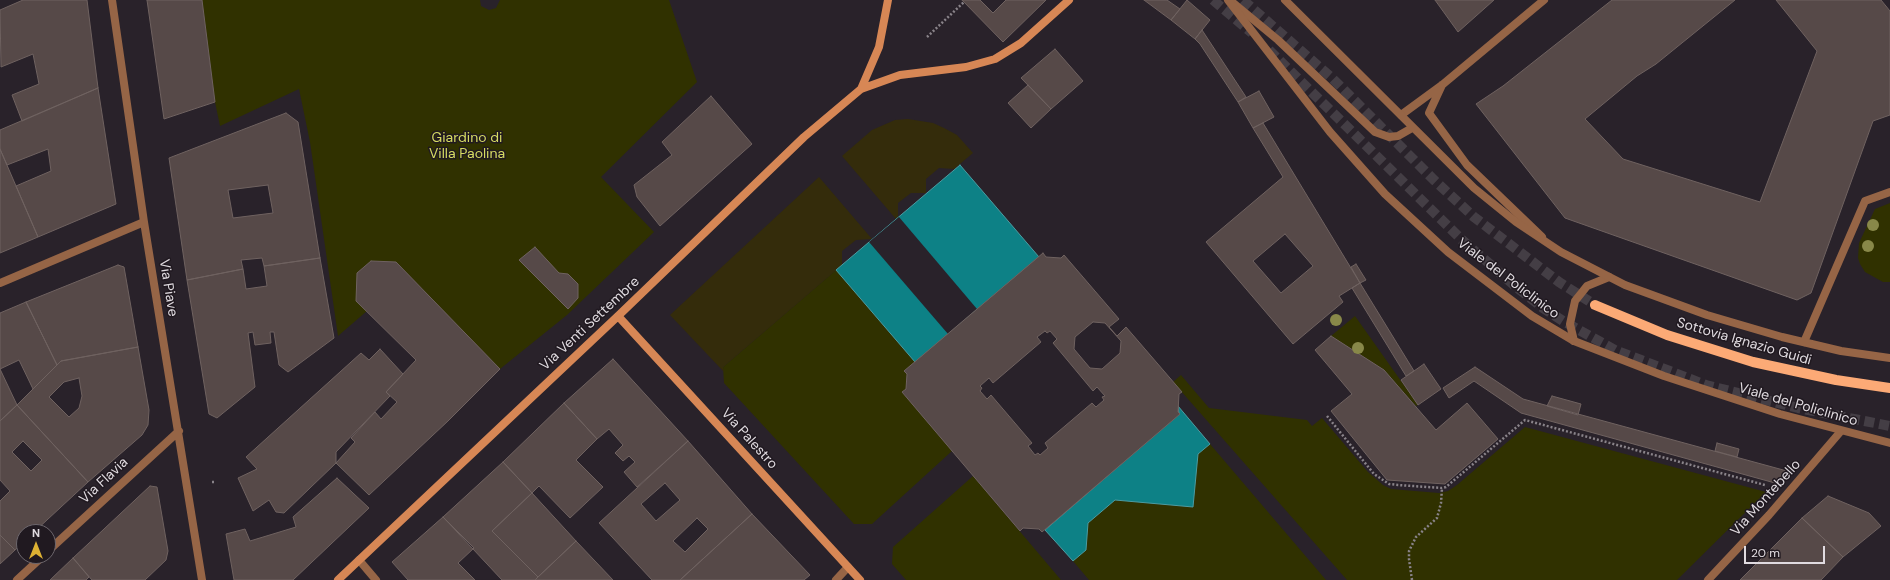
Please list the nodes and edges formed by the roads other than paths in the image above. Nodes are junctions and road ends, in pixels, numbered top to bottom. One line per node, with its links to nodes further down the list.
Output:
1 (112, 0): 12 (street, Via Piave)
2 (888, 0): 8 (main road, Via Venti Settembre)
3 (1068, 0): 8 (main road, Via Venti Settembre)
4 (1229, 0): 10 (street, Viale del Policlinico); 18 (street, Viale del Policlinico)
5 (1285, 0): 9 (street)
6 (1544, 0): 7 (street)
7 (1442, 85): 9 (street); 13 (street)
8 (861, 89): 17 (main road, Via Venti Settembre)
9 (1401, 115): 10 (street)
10 (1412, 128): 13 (street)
11 (1890, 192): 19 (street)
12 (144, 222): 15 (street); 22 (street, Via Piave)
13 (1552, 246): 14 (street)
14 (1609, 277): 18 (street); 19 (street)
15 (0, 283)
16 (1595, 305): 21 (main road, Sottovia Ignazio Guidi)
17 (618, 316): 26 (main road, Via Venti Settembre); 28 (main road, Via Palestro)
18 (1574, 341): 23 (street, Viale del Policlinico)
19 (1804, 342): 20 (street)
20 (1890, 358)
21 (1890, 388)
22 (179, 431): 25 (street, Via Flavia); 30 (street, Via Piave)
23 (1841, 431): 24 (street, Viale del Policlinico); 35 (street, Via Montebello)
24 (1890, 443)
25 (56, 544)
26 (359, 560): 31 (main road, Via Venti Settembre); 32 (street)
27 (34, 564): 29 (street)
28 (848, 567): 33 (street); 34 (main road, Via Palestro)
29 (17, 580)
30 (202, 580)
31 (338, 580)
32 (376, 580)
33 (836, 580)
34 (860, 580)
35 (1708, 580)

